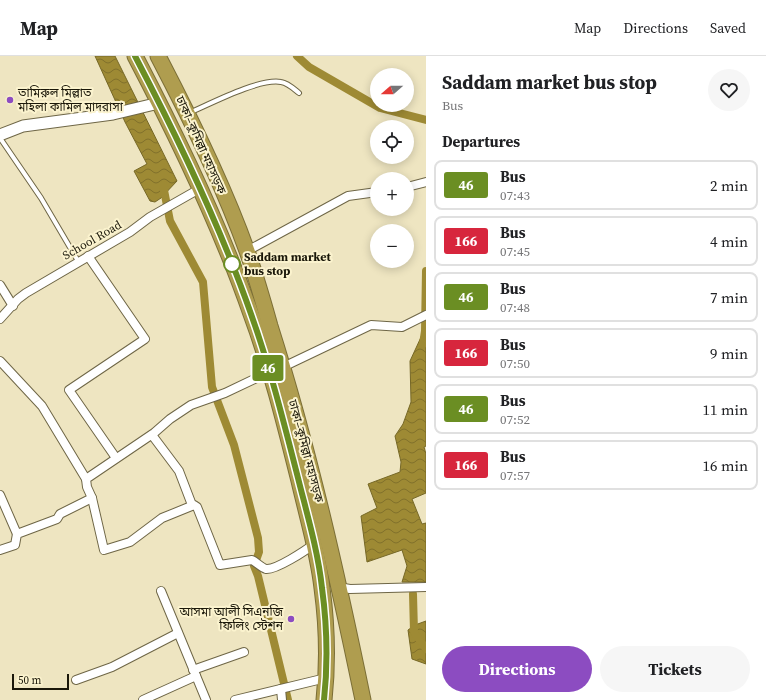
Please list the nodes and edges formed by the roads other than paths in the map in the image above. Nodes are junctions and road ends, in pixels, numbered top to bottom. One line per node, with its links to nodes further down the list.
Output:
1 (135, 56): 4 (highway, ঢাকা–কুমিল্লা মহাসড়ক)
2 (158, 56): 5 (highway, ঢাকা–কুমিল্লা মহাসড়ক)
3 (299, 93): 5 (lane)
4 (152, 105): 6 (main road); 10 (highway, ঢাকা–কুমিল্লা মহাসড়ক)
5 (187, 114): 12 (highway, ঢাকা–কুমিল্লা মহাসড়ক)
6 (0, 135)
7 (0, 138): 14 (lane)
8 (426, 182): 9 (street)
9 (414, 185)
10 (201, 188): 13 (street, School Road); 20 (highway, ঢাকা–কুমিল্লা মহাসড়ক)
11 (370, 193): 12 (street)
12 (247, 251): 20 (highway, ঢাকা–কুমিল্লা মহাসড়ক)
13 (88, 256): 14 (street, School Road); 22 (street)
14 (78, 261): 16 (street, School Road)
15 (0, 285): 16 (street)
16 (13, 306): 18 (street, School Road)
17 (426, 315): 20 (street)
18 (0, 319)
19 (0, 361): 23 (street)
20 (276, 369): 21 (street); 28 (highway, ঢাকা–কুমিল্লা মহাসড়ক); 30 (highway, ঢাকা–কুমিল্লা মহাসড়ক)
21 (152, 435): 22 (street); 26 (street)
22 (116, 458): 23 (street)
23 (86, 479): 25 (street)
24 (0, 495): 27 (street)
25 (92, 498): 26 (street); 27 (street)
26 (192, 505): 28 (street)
27 (17, 534): 29 (street)
28 (314, 544): 36 (highway, ঢাকা–কুমিল্লা মহাসড়ক)
29 (0, 550)
30 (338, 587): 31 (street); 44 (highway, ঢাকা–কুমিল্লা মহাসড়ক)
31 (426, 587)
32 (161, 591): 33 (street)
33 (178, 633): 35 (street); 37 (street)
34 (244, 652): 35 (street)
35 (194, 673): 39 (street); 40 (street)
36 (326, 678): 38 (street); 43 (highway, ঢাকা–কুমিল্লা মহাসড়ক)
37 (76, 680)
38 (281, 689): 41 (street); 42 (street)
39 (143, 700)
40 (206, 700)
41 (235, 700)
42 (282, 700)
43 (324, 700)
44 (362, 700)

